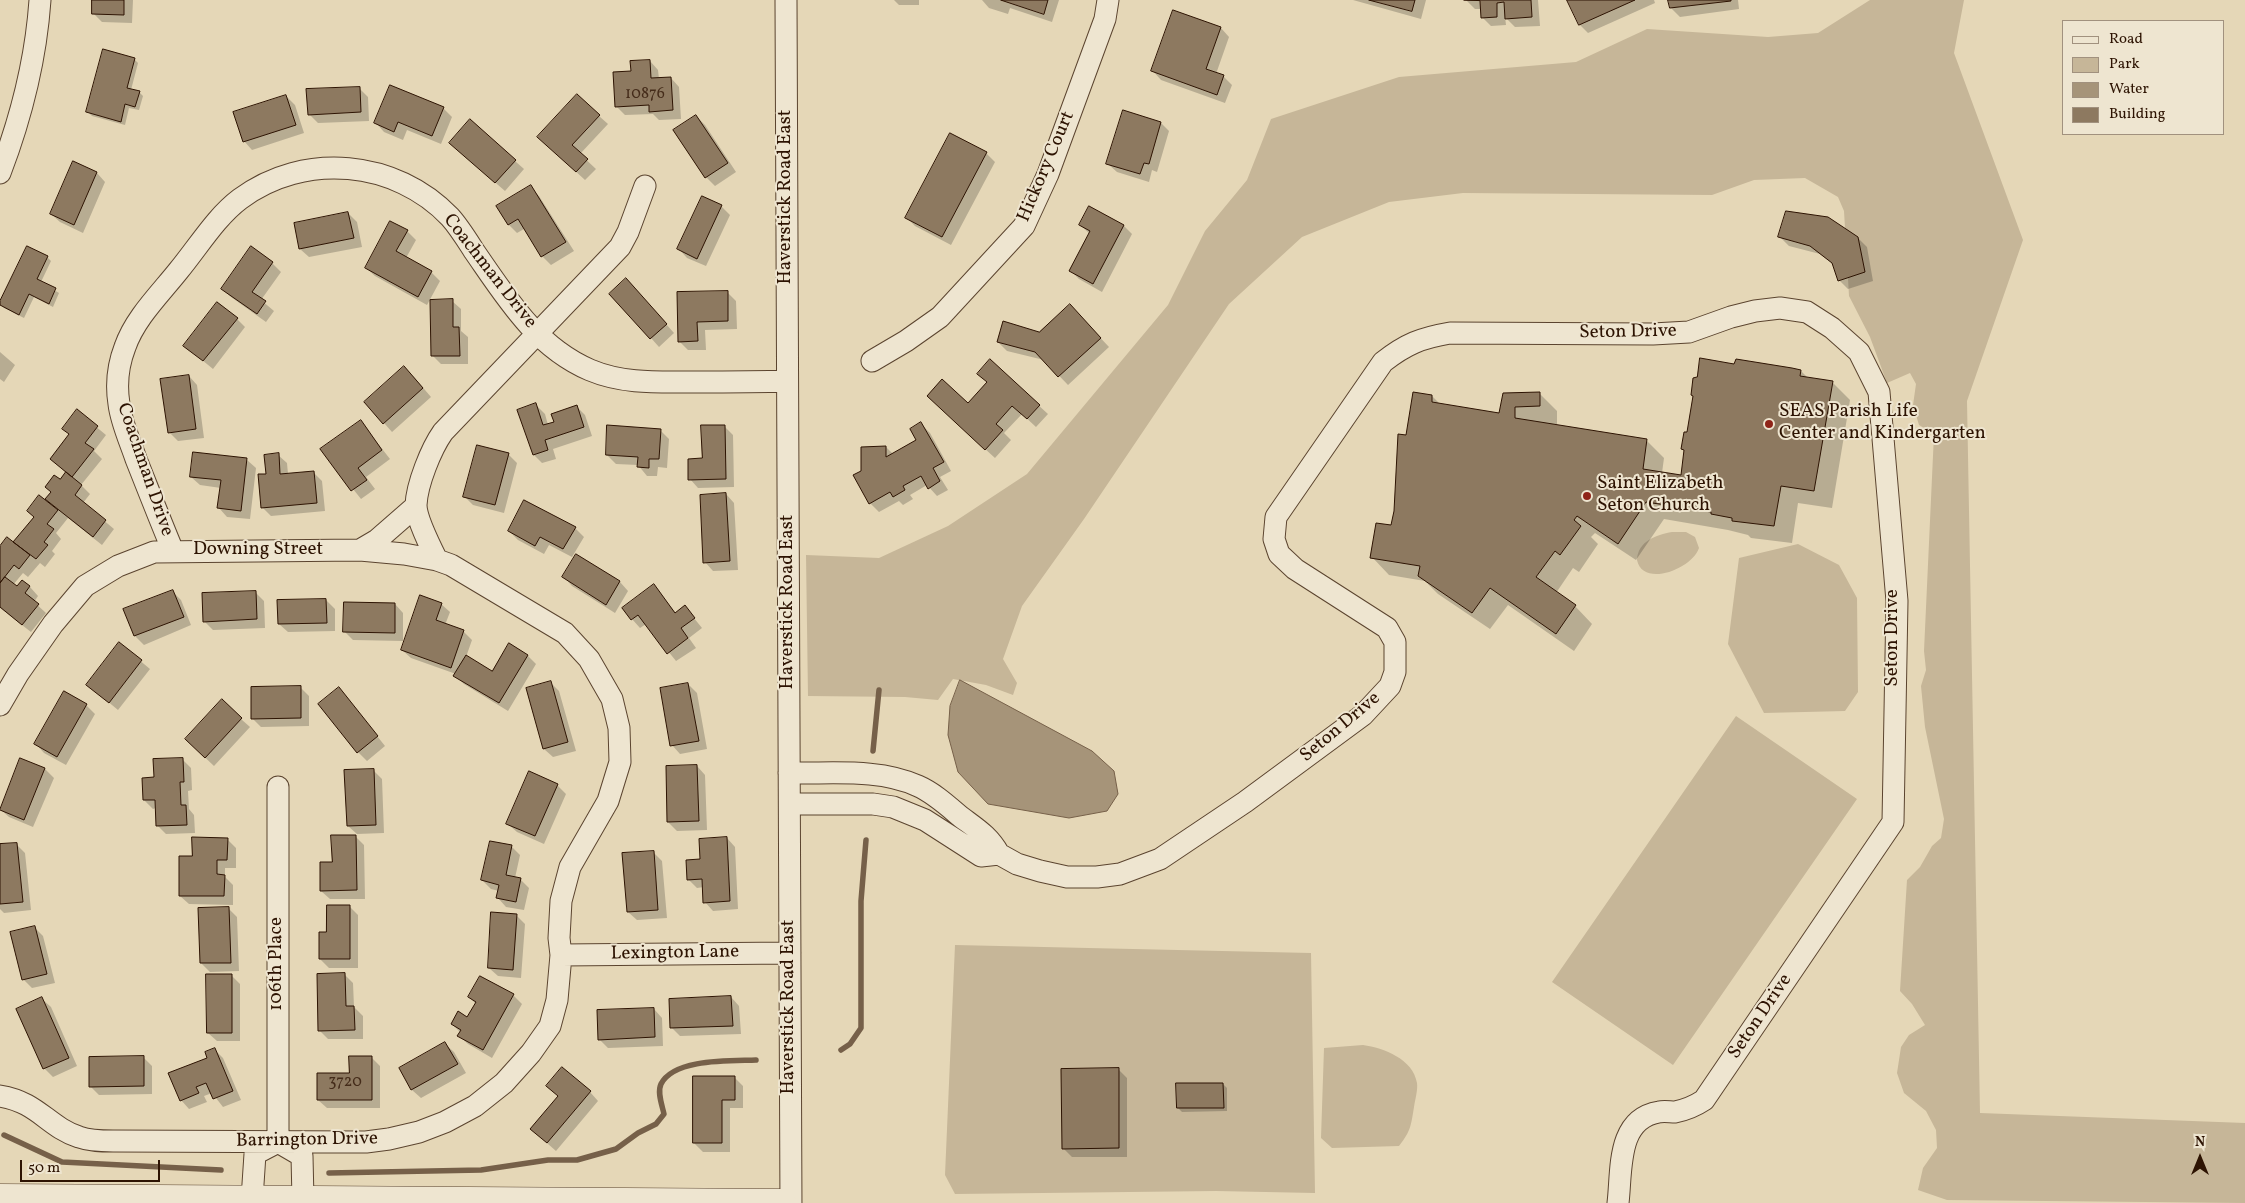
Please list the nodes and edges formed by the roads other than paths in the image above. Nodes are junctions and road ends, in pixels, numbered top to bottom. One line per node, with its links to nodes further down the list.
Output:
1 (40, 0): 4 (street)
2 (786, 0): 8 (street, Haverstick Road East)
3 (1108, 0): 7 (street, Hickory Court)
4 (0, 172)
5 (645, 186): 6 (street)
6 (537, 334): 8 (street, Coachman Drive); 9 (street); 11 (street, Coachman Drive)
7 (872, 362)
8 (787, 381): 15 (street, Haverstick Road East)
9 (416, 506): 10 (street); 12 (street)
10 (360, 550): 11 (street, Downing Street); 12 (street, Downing Street)
11 (172, 551): 14 (street, Downing Street)
12 (437, 560): 13 (street, Downing Street)
13 (565, 633): 20 (street, Barrington Drive)
14 (0, 705)
15 (790, 773): 17 (street, Haverstick Road East); 18 (street, Seton Drive)
16 (278, 787): 22 (street, 106th Place)
17 (790, 804): 18 (street, Seton Drive); 19 (street, Haverstick Road East)
18 (998, 854): 28 (street, Seton Drive)
19 (790, 953): 20 (street, Lexington Lane); 27 (street, Haverstick Road East)
20 (561, 955): 22 (street, Barrington Drive)
21 (0, 1096): 22 (street, Barrington Drive)
22 (278, 1142): 24 (street); 25 (street)
23 (0, 1198): 24 (street)
24 (252, 1199): 25 (street)
25 (303, 1200): 26 (street)
26 (782, 1203)
27 (791, 1203)
28 (1618, 1203)

